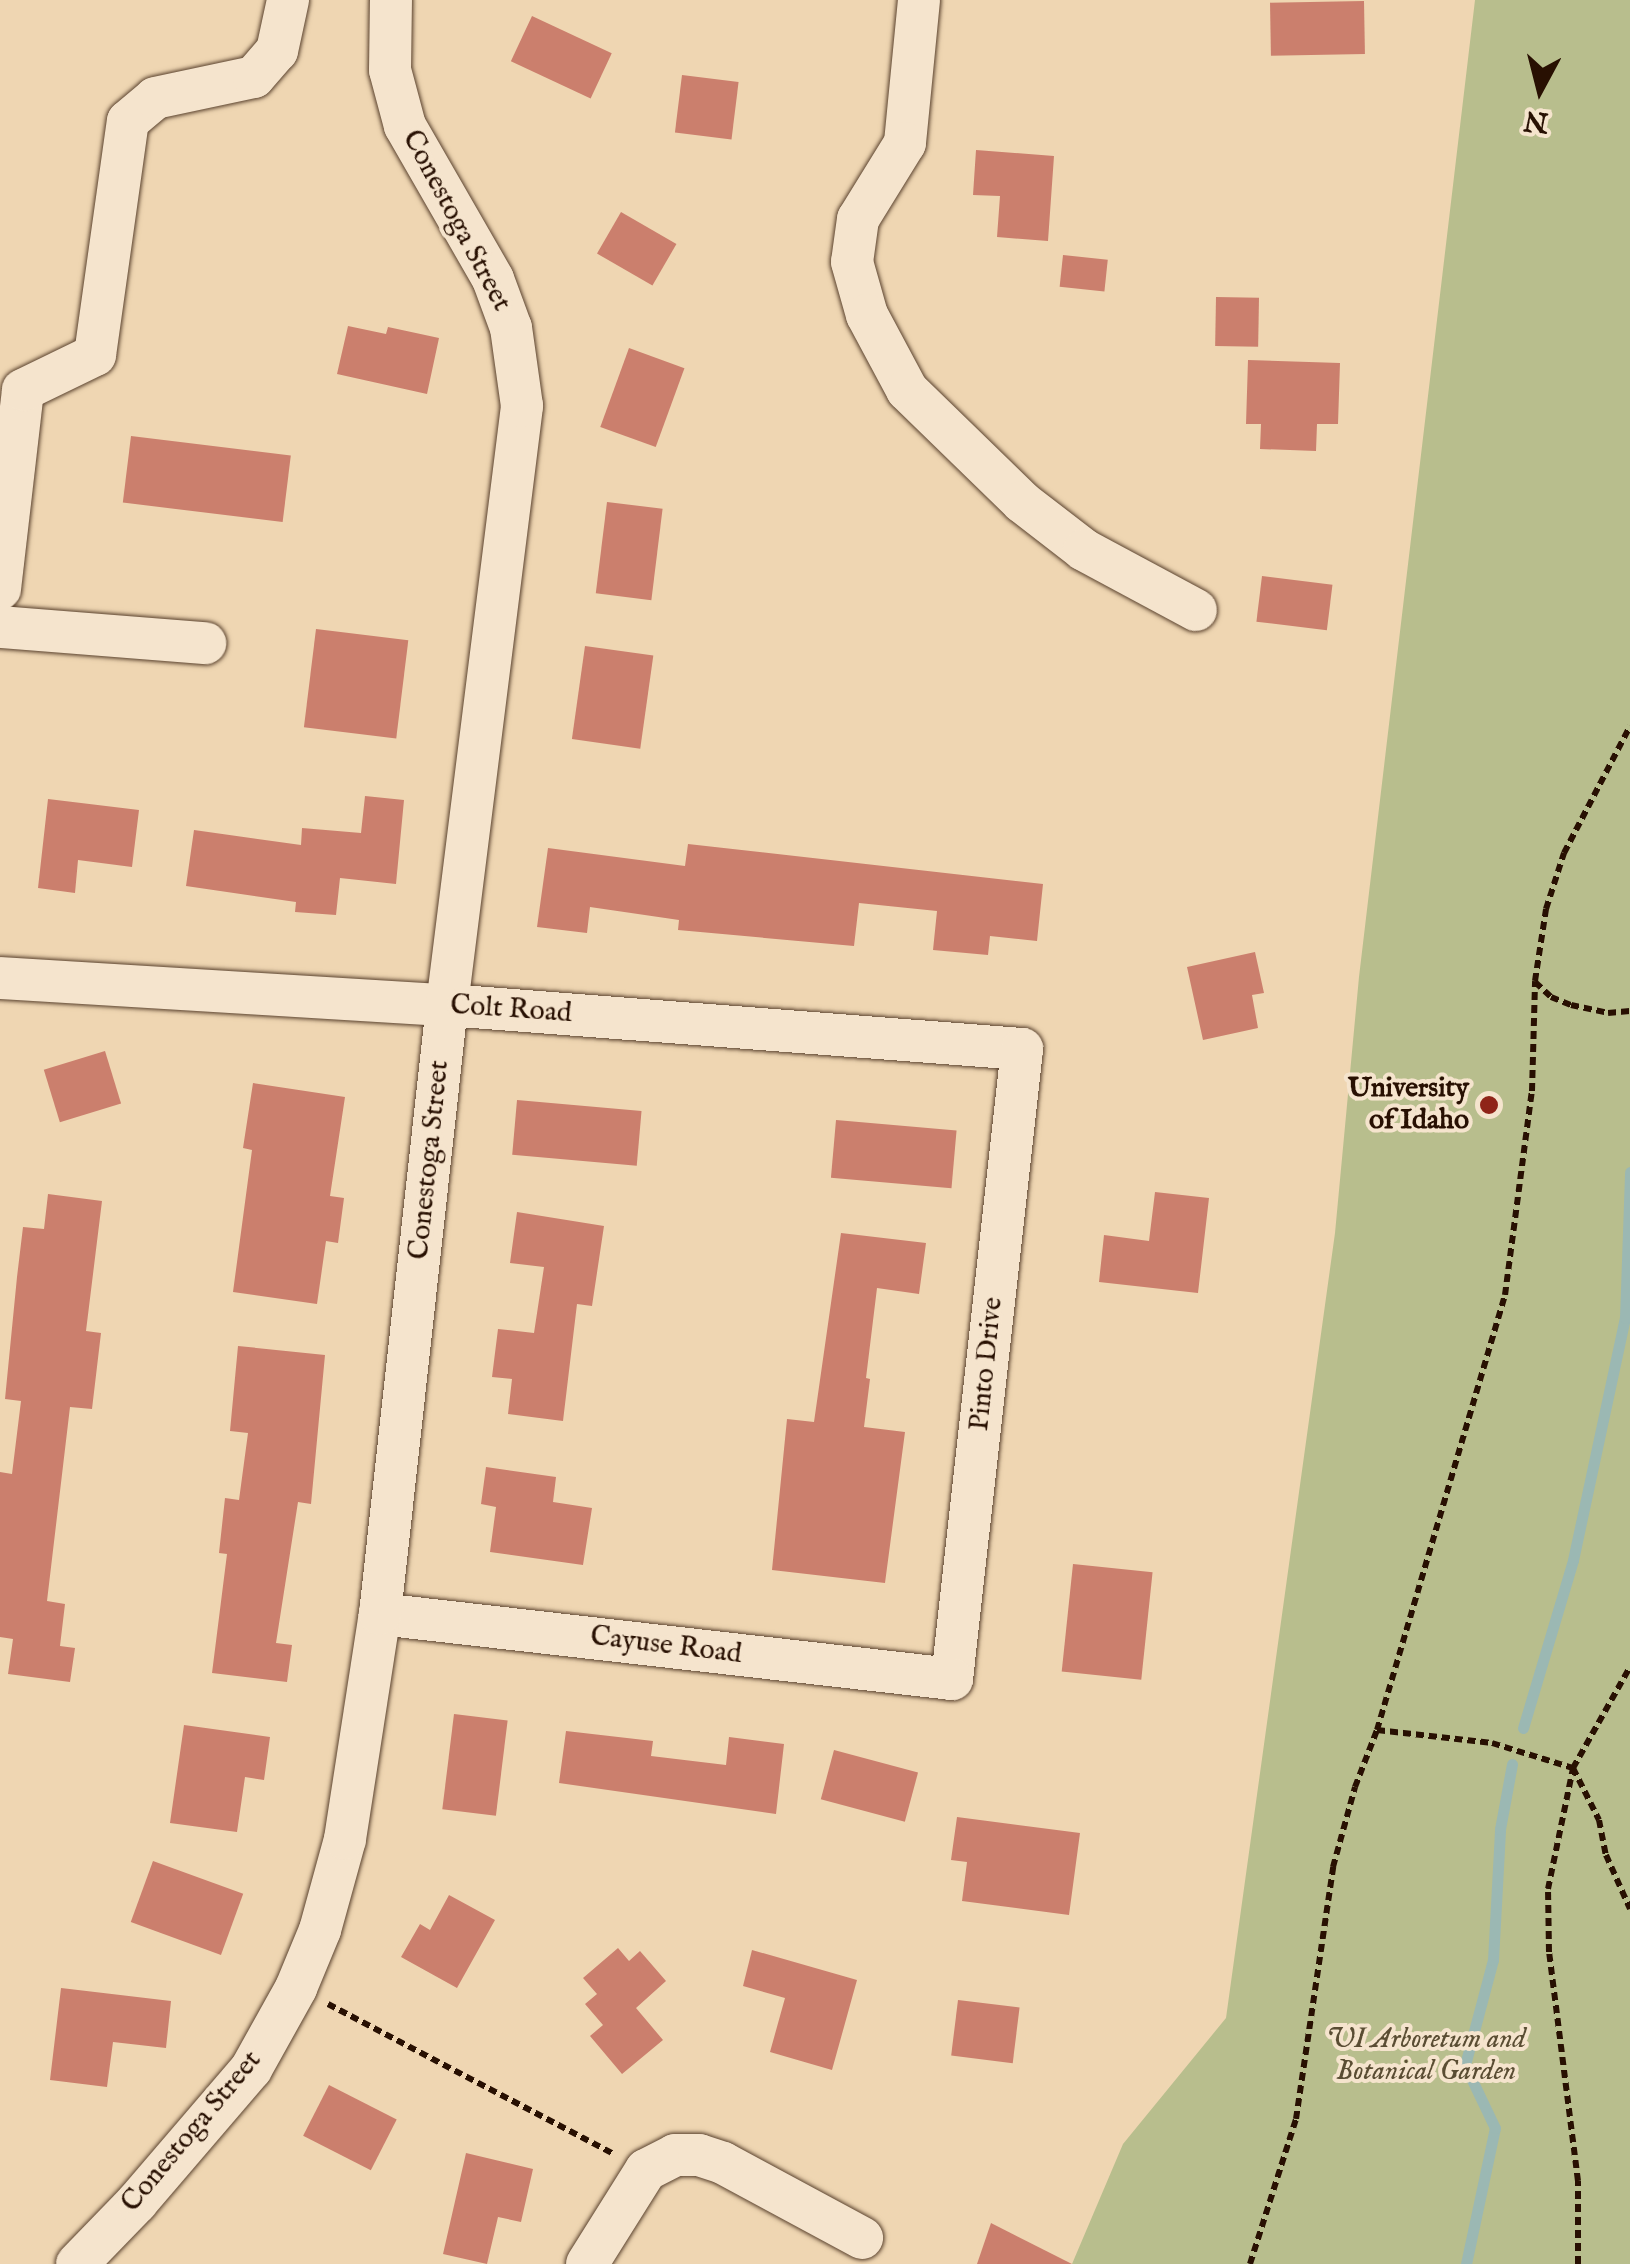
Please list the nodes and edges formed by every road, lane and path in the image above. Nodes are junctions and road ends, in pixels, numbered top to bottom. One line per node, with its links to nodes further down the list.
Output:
1 (288, 0): 4 (street)
2 (391, 0): 11 (street, Conestoga Street)
3 (919, 0): 5 (street)
4 (0, 589)
5 (1196, 610)
6 (0, 627): 7 (street)
7 (205, 644)
8 (1630, 726): 10 (path)
9 (0, 978): 11 (street, Colt Road)
10 (1535, 981): 12 (path); 17 (path)
11 (447, 1005): 13 (street, Colt Road); 14 (street, Conestoga Street)
12 (1630, 1011)
13 (1022, 1049): 16 (street, Pinto Drive)
14 (380, 1614): 16 (street, Cayuse Road); 20 (street, Conestoga Street)
15 (1630, 1667): 18 (path)
16 (952, 1679)
17 (1377, 1730): 18 (path); 25 (path)
18 (1573, 1768): 19 (path); 26 (path)
19 (1630, 1909)
20 (296, 1988): 21 (path); 23 (street, Conestoga Street)
21 (646, 2170): 22 (street); 24 (street)
22 (862, 2238)
23 (76, 2264)
24 (587, 2264)
25 (1250, 2264)
26 (1578, 2264)

